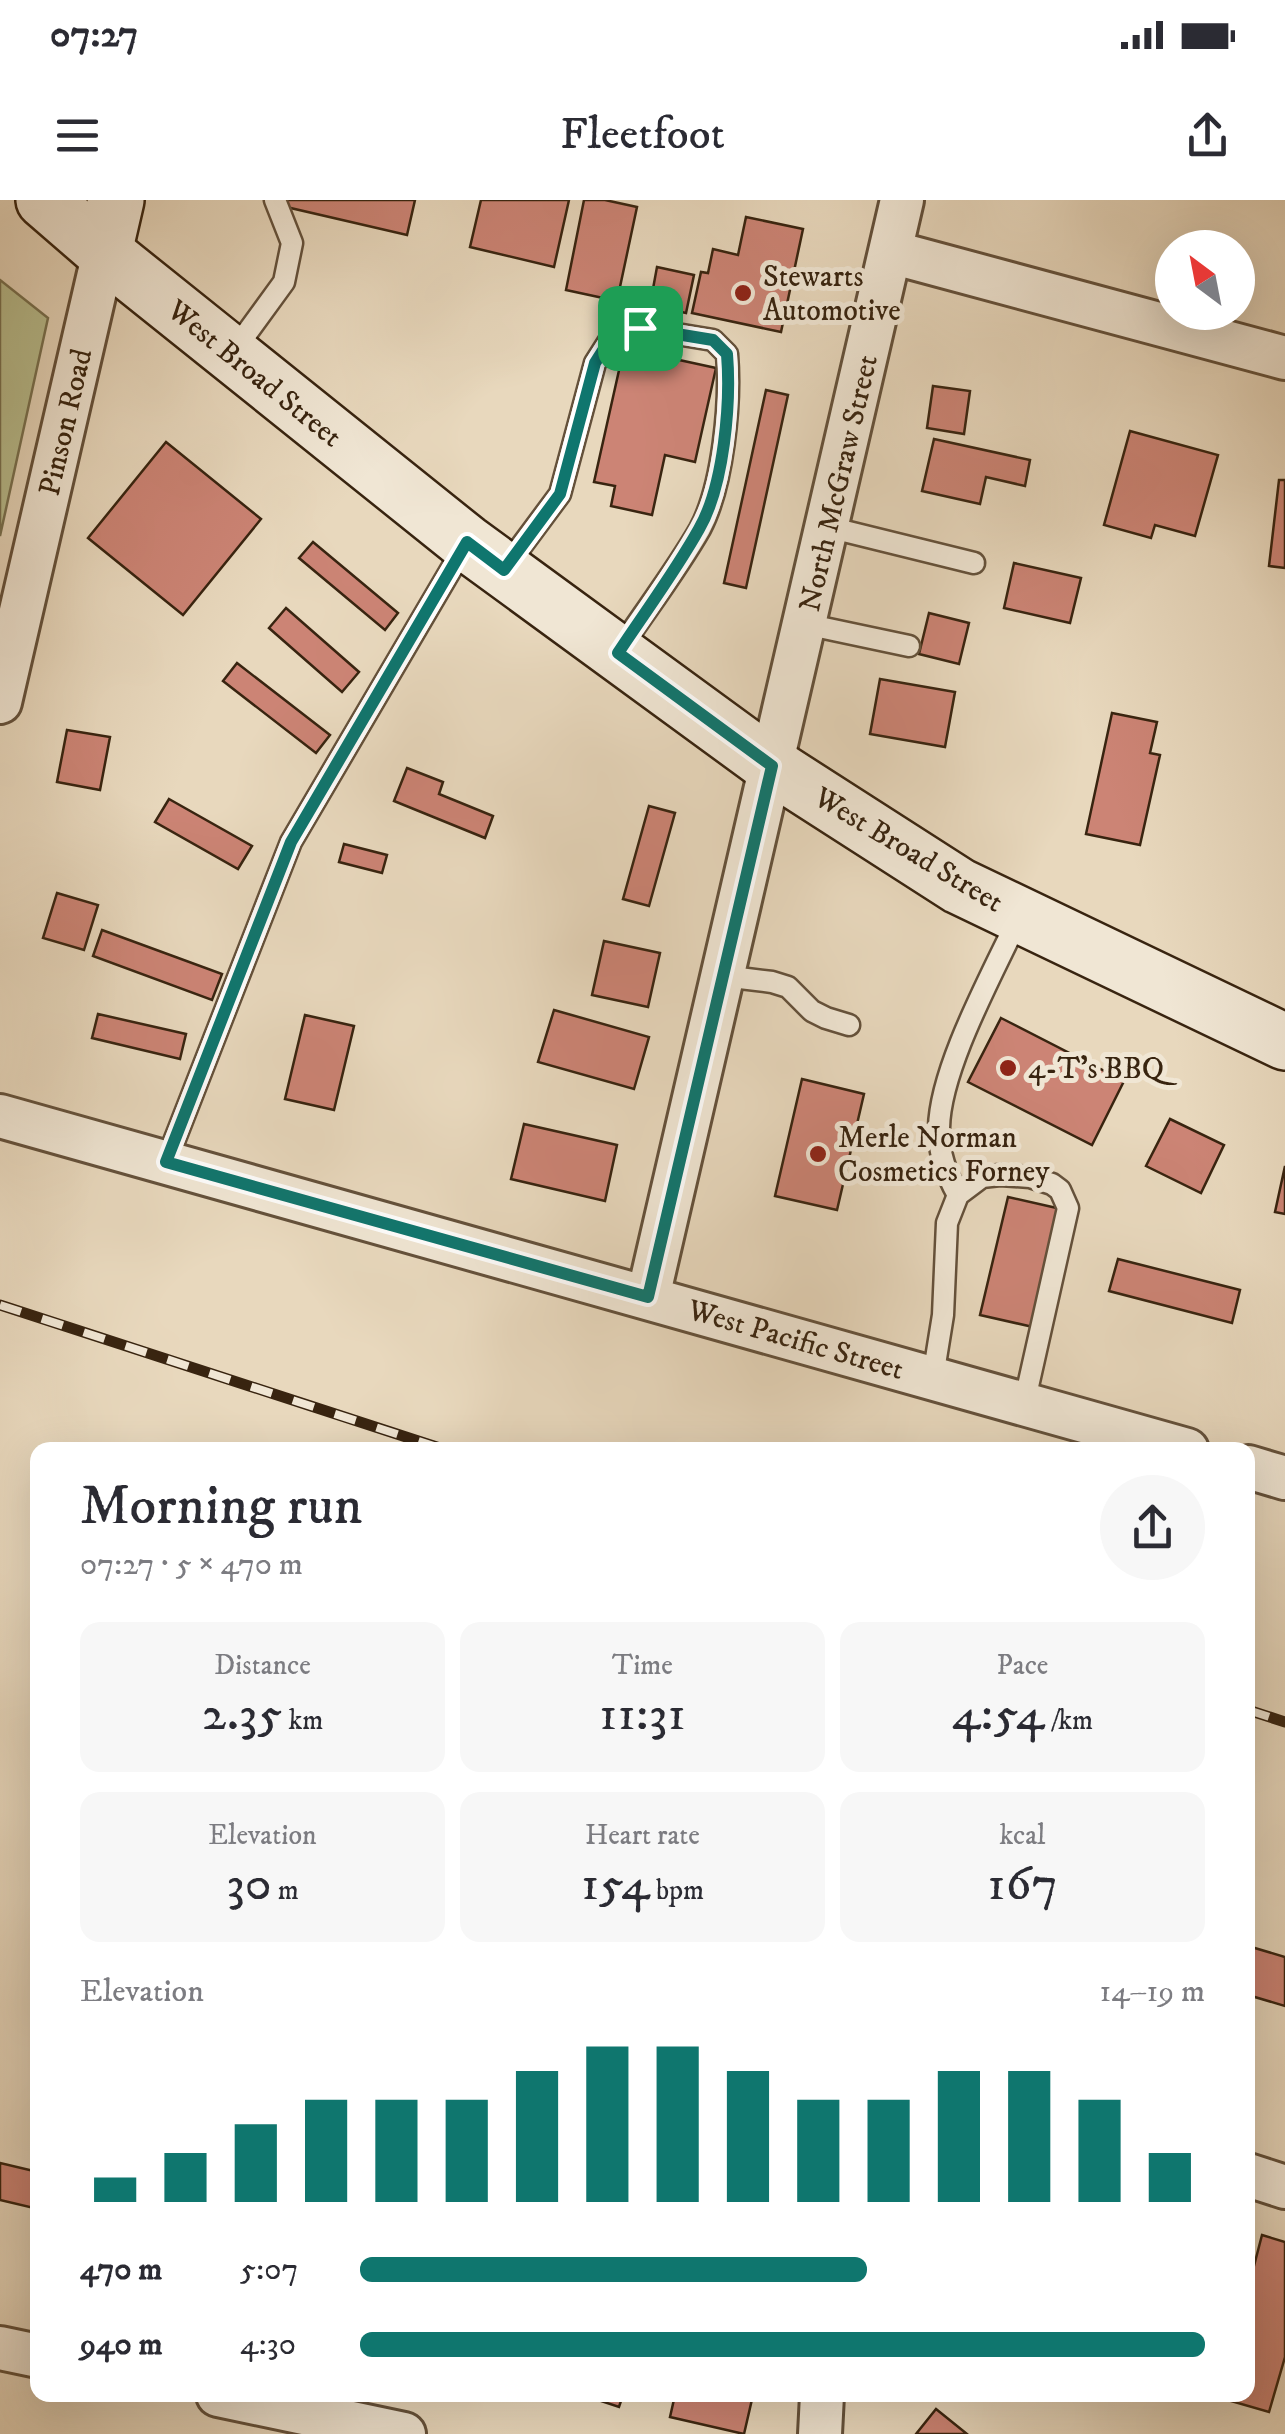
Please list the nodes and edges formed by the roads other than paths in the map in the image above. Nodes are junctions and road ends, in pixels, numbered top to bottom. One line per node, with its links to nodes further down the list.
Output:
1 (44, 200): 4 (main road, West Broad Street)
2 (274, 200): 6 (lane)
3 (902, 200): 5 (street, North McGraw Street)
4 (110, 226): 6 (main road, West Broad Street); 14 (street, Pinson Road)
5 (891, 252): 7 (street); 8 (street, North McGraw Street)
6 (232, 354): 9 (main road, West Broad Street)
7 (1285, 358)
8 (828, 526): 10 (lane); 11 (street, North McGraw Street)
9 (486, 556): 13 (main road, West Broad Street); 13 (lane); 21 (lane)
10 (974, 563)
11 (805, 624): 12 (lane); 15 (street, North McGraw Street)
12 (909, 646)
13 (618, 653): 15 (main road, West Broad Street)
14 (0, 702)
15 (772, 766): 16 (main road, West Broad Street); 17 (street, North McGraw Street)
16 (1020, 915): 19 (main road, West Broad Street); 22 (lane)
17 (724, 976): 18 (lane); 23 (street, North McGraw Street)
18 (849, 1025)
19 (1285, 1042)
20 (0, 1116): 21 (street, West Pacific Street)
21 (166, 1162): 23 (street, West Pacific Street)
22 (958, 1195): 24 (lane); 25 (lane)
23 (648, 1297): 24 (street, West Pacific Street)
24 (932, 1378): 25 (street, West Pacific Street)
25 (1024, 1404): 26 (street, West Pacific Street)
26 (1159, 1442)
27 (1255, 1469): 28 (street)
28 (1285, 1478)
29 (1255, 2176): 30 (street)
30 (1285, 2187)
31 (0, 2348): 32 (street)
32 (30, 2354)
33 (241, 2402): 35 (street)
34 (822, 2402): 37 (street)
35 (275, 2412): 36 (street)
36 (404, 2434)
37 (820, 2434)

